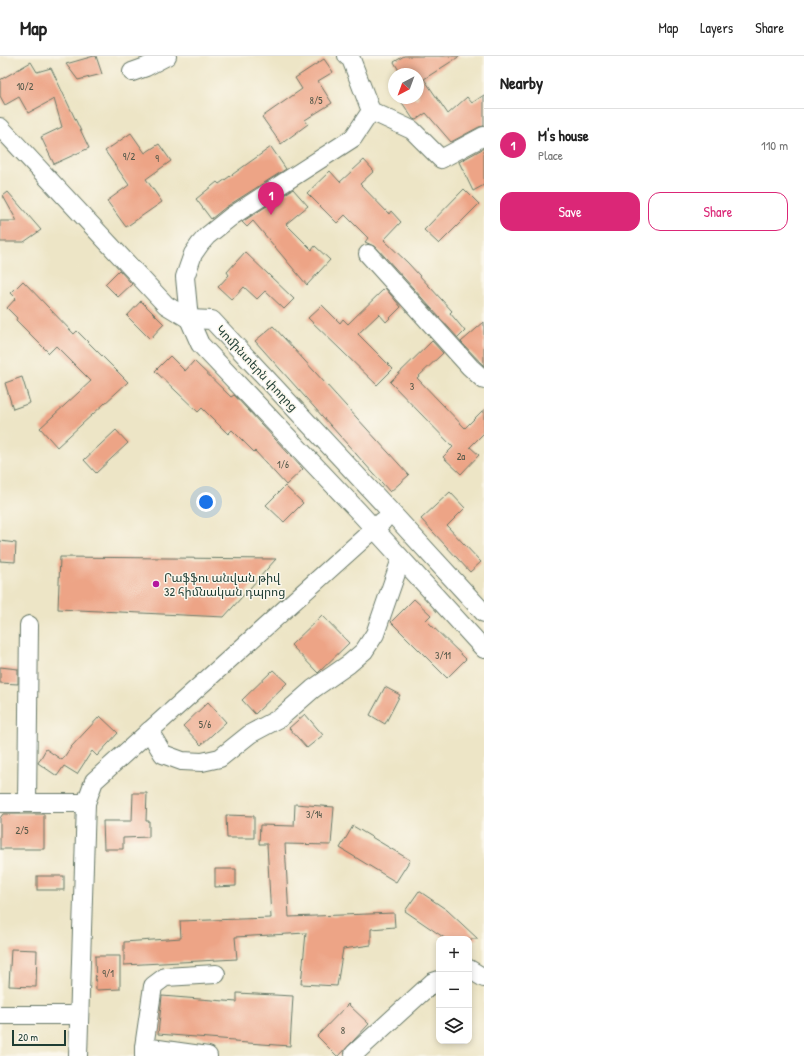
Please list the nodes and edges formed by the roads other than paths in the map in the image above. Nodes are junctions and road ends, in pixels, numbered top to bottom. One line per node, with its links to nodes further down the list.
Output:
1 (167, 56): 3 (street)
2 (351, 57): 4 (street)
3 (132, 72)
4 (372, 111): 6 (street); 8 (street)
5 (0, 128): 8 (street, Կոմինտերն փողոց)
6 (484, 136)
7 (368, 254): 9 (street)
8 (189, 319): 10 (street, Կոմինտերն փողոց); 11 (street)
9 (484, 380)
10 (392, 513): 11 (street); 13 (street, Կոմինտերն փողոց)
11 (374, 529): 12 (street); 16 (street)
12 (401, 559): 15 (street); 16 (street)
13 (484, 613)
14 (29, 625): 18 (street)
15 (484, 649)
16 (149, 731): 19 (street)
17 (0, 803): 18 (street)
18 (27, 803): 19 (street)
19 (86, 803): 25 (street)
20 (472, 971): 22 (street)
21 (216, 974): 26 (street)
22 (484, 978)
23 (436, 981): 27 (street)
24 (0, 1015): 25 (street)
25 (79, 1016): 28 (street)
26 (144, 1051): 29 (street)
27 (354, 1054)
28 (78, 1056)
29 (208, 1056)

